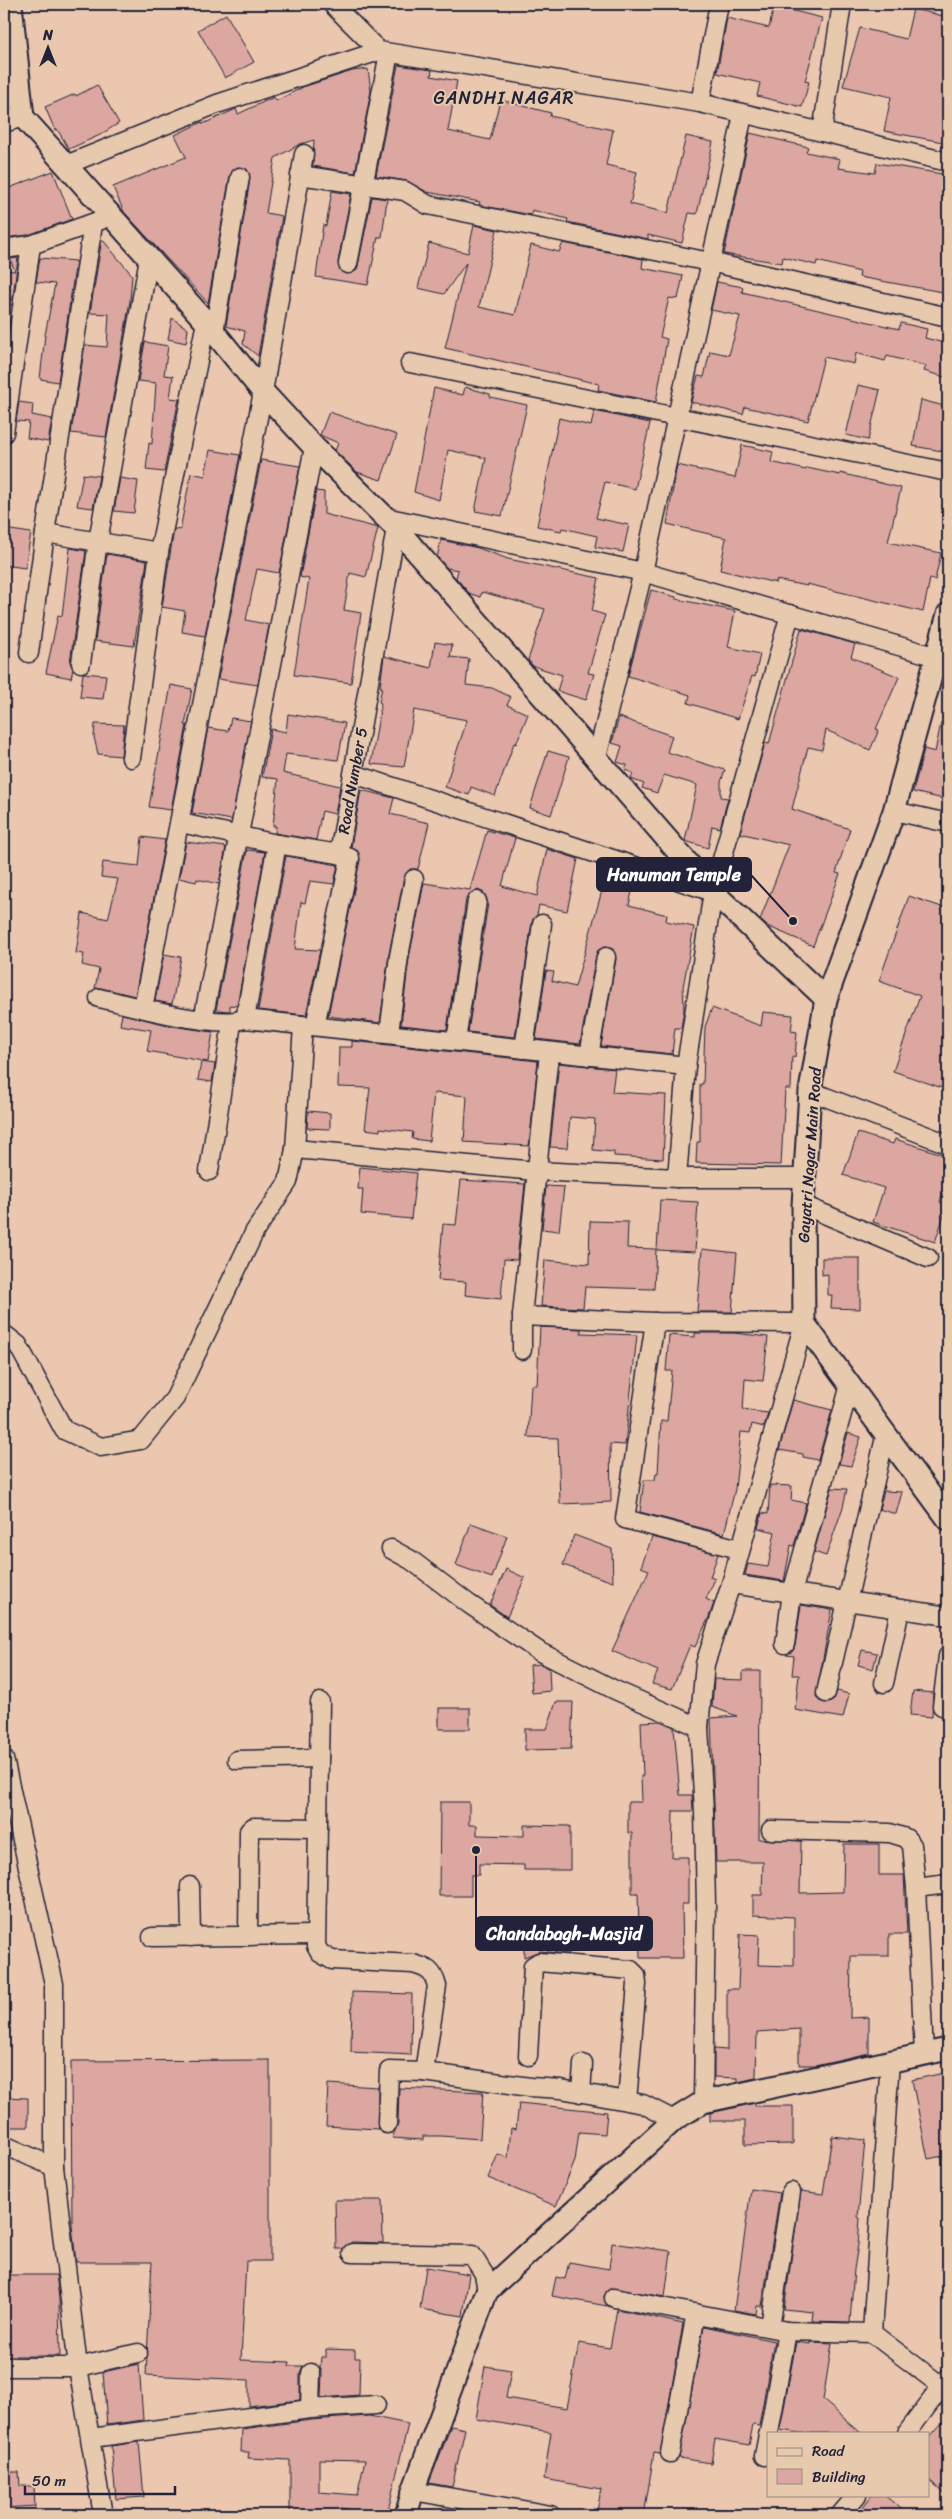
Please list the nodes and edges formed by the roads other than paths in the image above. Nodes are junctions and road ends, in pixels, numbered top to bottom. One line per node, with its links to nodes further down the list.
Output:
1 (11, 4): 8 (street)
2 (332, 4): 5 (street)
3 (719, 4): 6 (street)
4 (842, 4): 9 (street)
5 (384, 52): 6 (street); 12 (street); 15 (street)
6 (700, 103): 7 (street)
7 (743, 115): 9 (street); 20 (street)
8 (13, 120): 12 (street)
9 (822, 132): 11 (street)
10 (304, 154): 13 (street)
11 (948, 162)
12 (66, 165): 16 (street)
13 (300, 175): 15 (street); 25 (street)
14 (240, 177): 23 (street)
15 (363, 184): 20 (street); 21 (street)
16 (102, 220): 17 (street); 19 (street); 31 (street)
17 (31, 245): 18 (street); 27 (street)
18 (4, 249)
19 (149, 258): 23 (street); 32 (street)
20 (710, 262): 22 (street); 26 (street)
21 (348, 264)
22 (948, 317)
23 (210, 327): 25 (street); 33 (street)
24 (410, 363): 26 (street)
25 (263, 392): 28 (street); 44 (street)
26 (675, 417): 29 (street); 34 (street)
27 (4, 433)
28 (314, 447): 30 (street); 46 (street)
29 (948, 472)
30 (391, 522): 34 (street); 40 (street); 42 (street, Road Number 5)
31 (45, 533): 32 (street); 37 (street)
32 (98, 541): 33 (street); 39 (street)
33 (159, 552): 41 (street)
34 (643, 572): 35 (street); 40 (street)
35 (790, 614): 38 (street); 50 (street)
36 (948, 614): 38 (street, Gayatri Nagar Main Road)
37 (30, 653)
38 (937, 657): 43 (street, Gayatri Nagar Main Road)
39 (81, 663)
40 (597, 757): 50 (street)
41 (131, 758)
42 (354, 774): 48 (street, Road Number 5); 50 (street)
43 (894, 811): 45 (street); 55 (street, Gayatri Nagar Main Road)
44 (181, 823): 46 (street); 56 (street)
45 (948, 823)
46 (240, 836): 47 (street); 57 (street)
47 (277, 844): 48 (street); 58 (street)
48 (339, 854): 59 (street, Road Number 5)
49 (414, 879): 60 (street)
50 (713, 892): 55 (street); 65 (street)
51 (477, 901): 61 (street)
52 (542, 924): 62 (street)
53 (606, 957): 64 (street)
54 (99, 998): 56 (street)
55 (826, 999): 66 (street, Gayatri Nagar Main Road)
56 (143, 1008): 57 (street)
57 (203, 1020): 58 (street)
58 (238, 1021): 59 (street); 69 (street)
59 (309, 1026): 60 (street); 68 (street)
60 (389, 1033): 61 (street)
61 (456, 1041): 62 (street)
62 (524, 1049): 63 (street)
63 (549, 1053): 64 (street); 70 (street)
64 (588, 1056): 65 (street)
65 (686, 1066): 71 (street)
66 (810, 1091): 67 (street); 72 (street, Gayatri Nagar Main Road)
67 (948, 1144)
68 (295, 1149): 70 (street); 78 (street)
69 (209, 1171)
70 (536, 1171): 71 (street); 75 (street)
71 (677, 1178): 72 (street)
72 (805, 1178): 73 (street, Gayatri Nagar Main Road)
73 (803, 1204): 74 (street); 77 (street, Gayatri Nagar Main Road)
74 (928, 1258)
75 (522, 1316): 76 (street); 79 (street)
76 (655, 1322): 77 (street); 84 (street)
77 (804, 1322): 80 (street); 84 (street)
78 (4, 1334)
79 (522, 1350)
80 (850, 1385): 81 (street); 86 (street)
81 (886, 1434): 82 (street); 87 (street)
82 (948, 1519)
83 (391, 1549): 96 (street)
84 (740, 1550): 85 (street)
85 (730, 1584): 86 (street); 96 (street)
86 (792, 1594): 87 (street); 90 (street)
87 (847, 1602): 88 (street); 93 (street)
88 (900, 1610): 89 (street); 92 (street)
89 (948, 1616)
90 (785, 1644)
91 (948, 1656): 95 (street)
92 (884, 1683)
93 (826, 1693)
94 (320, 1702): 97 (street)
95 (942, 1706)
96 (699, 1727): 117 (street)
97 (319, 1758): 99 (street); 100 (street)
98 (4, 1759): 121 (street)
99 (237, 1760)
100 (318, 1828): 105 (street); 106 (street)
101 (771, 1830): 104 (street)
102 (948, 1884): 104 (street)
103 (190, 1886): 108 (street)
104 (916, 1888): 110 (street)
105 (315, 1935): 106 (street); 114 (street)
106 (248, 1936): 108 (street)
107 (152, 1937): 108 (street)
108 (191, 1937)
109 (948, 2049): 110 (street)
110 (924, 2054): 112 (street)
111 (528, 2056): 116 (street)
112 (890, 2060): 117 (street); 128 (street)
113 (583, 2064): 115 (street)
114 (424, 2072): 115 (street); 119 (street)
115 (582, 2093): 116 (street)
116 (627, 2101): 118 (street)
117 (703, 2102): 118 (street)
118 (674, 2120): 124 (street)
119 (387, 2124)
120 (4, 2145): 121 (street)
121 (54, 2167): 130 (street)
122 (791, 2192): 127 (street)
123 (352, 2253): 124 (street)
124 (488, 2291): 142 (street)
125 (614, 2298): 126 (street)
126 (696, 2313): 127 (street); 140 (street)
127 (779, 2329): 128 (street); 136 (street)
128 (872, 2333): 133 (street)
129 (138, 2353): 130 (street)
130 (78, 2367): 131 (street); 138 (street)
131 (4, 2368)
132 (311, 2373): 135 (street)
133 (946, 2385): 137 (street)
134 (376, 2405): 135 (street)
135 (310, 2409): 138 (street)
136 (768, 2432)
137 (908, 2432)
138 (90, 2438): 144 (street)
139 (767, 2440): 141 (street)
140 (670, 2453)
141 (764, 2456)
142 (413, 2491): 145 (street); 146 (street)
143 (856, 2496): 147 (street)
144 (103, 2515)
145 (406, 2515)
146 (551, 2515)
147 (840, 2515)

